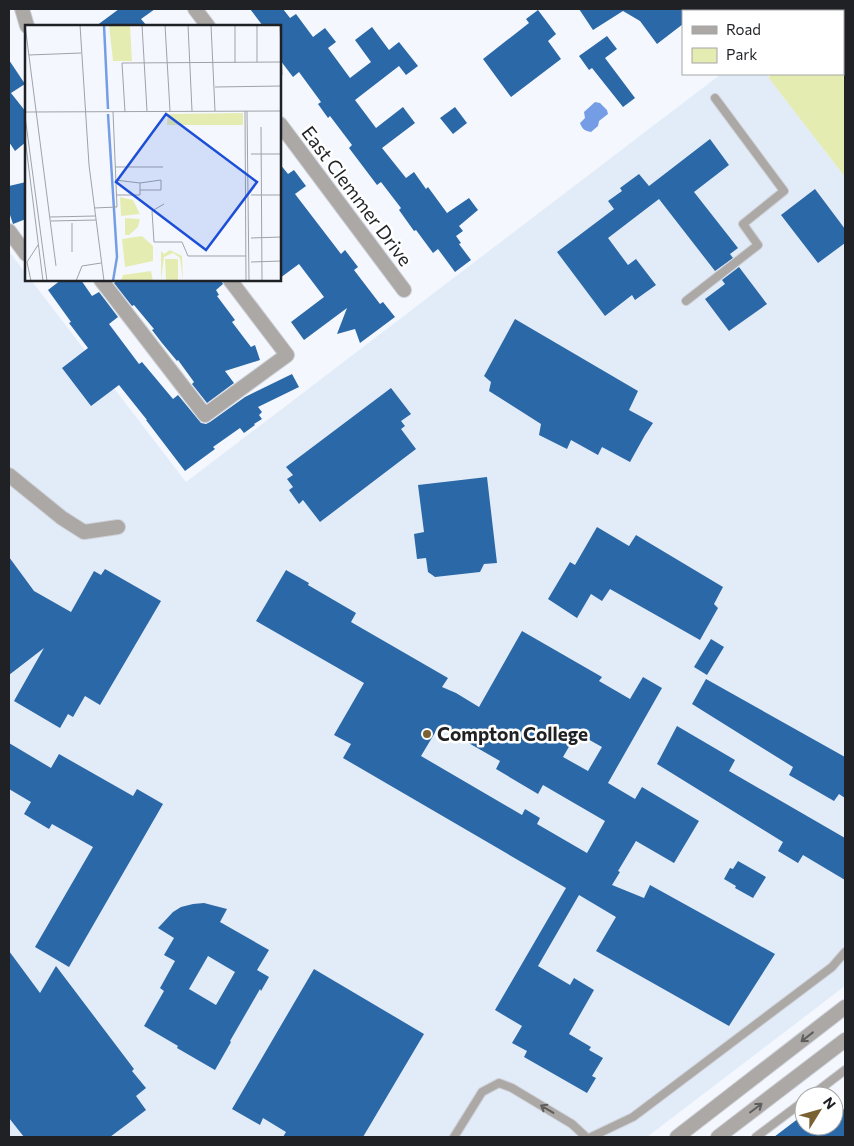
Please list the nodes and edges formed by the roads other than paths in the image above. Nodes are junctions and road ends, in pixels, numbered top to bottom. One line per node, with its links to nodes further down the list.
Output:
1 (22, 9): 3 (street)
2 (195, 9): 4 (street)
3 (26, 25)
4 (207, 25)
5 (715, 98): 12 (lane)
6 (281, 125): 11 (street, East Clemmer Drive)
7 (9, 231): 8 (street)
8 (25, 253)
9 (102, 281): 10 (street)
10 (231, 281)
11 (404, 290)
12 (686, 301)
13 (9, 475): 14 (street)
14 (118, 527)
15 (845, 952): 23 (lane)
16 (845, 1007): 24 (street, one-way to 24)
17 (845, 1040): 25 (street, one-way to 17)
18 (845, 1070): 19 (lane)
19 (824, 1086)
20 (794, 1108): 26 (lane)
21 (454, 1137): 22 (lane, one-way to 21)
22 (586, 1137)
23 (591, 1137)
24 (677, 1137)
25 (718, 1137)
26 (756, 1137)

